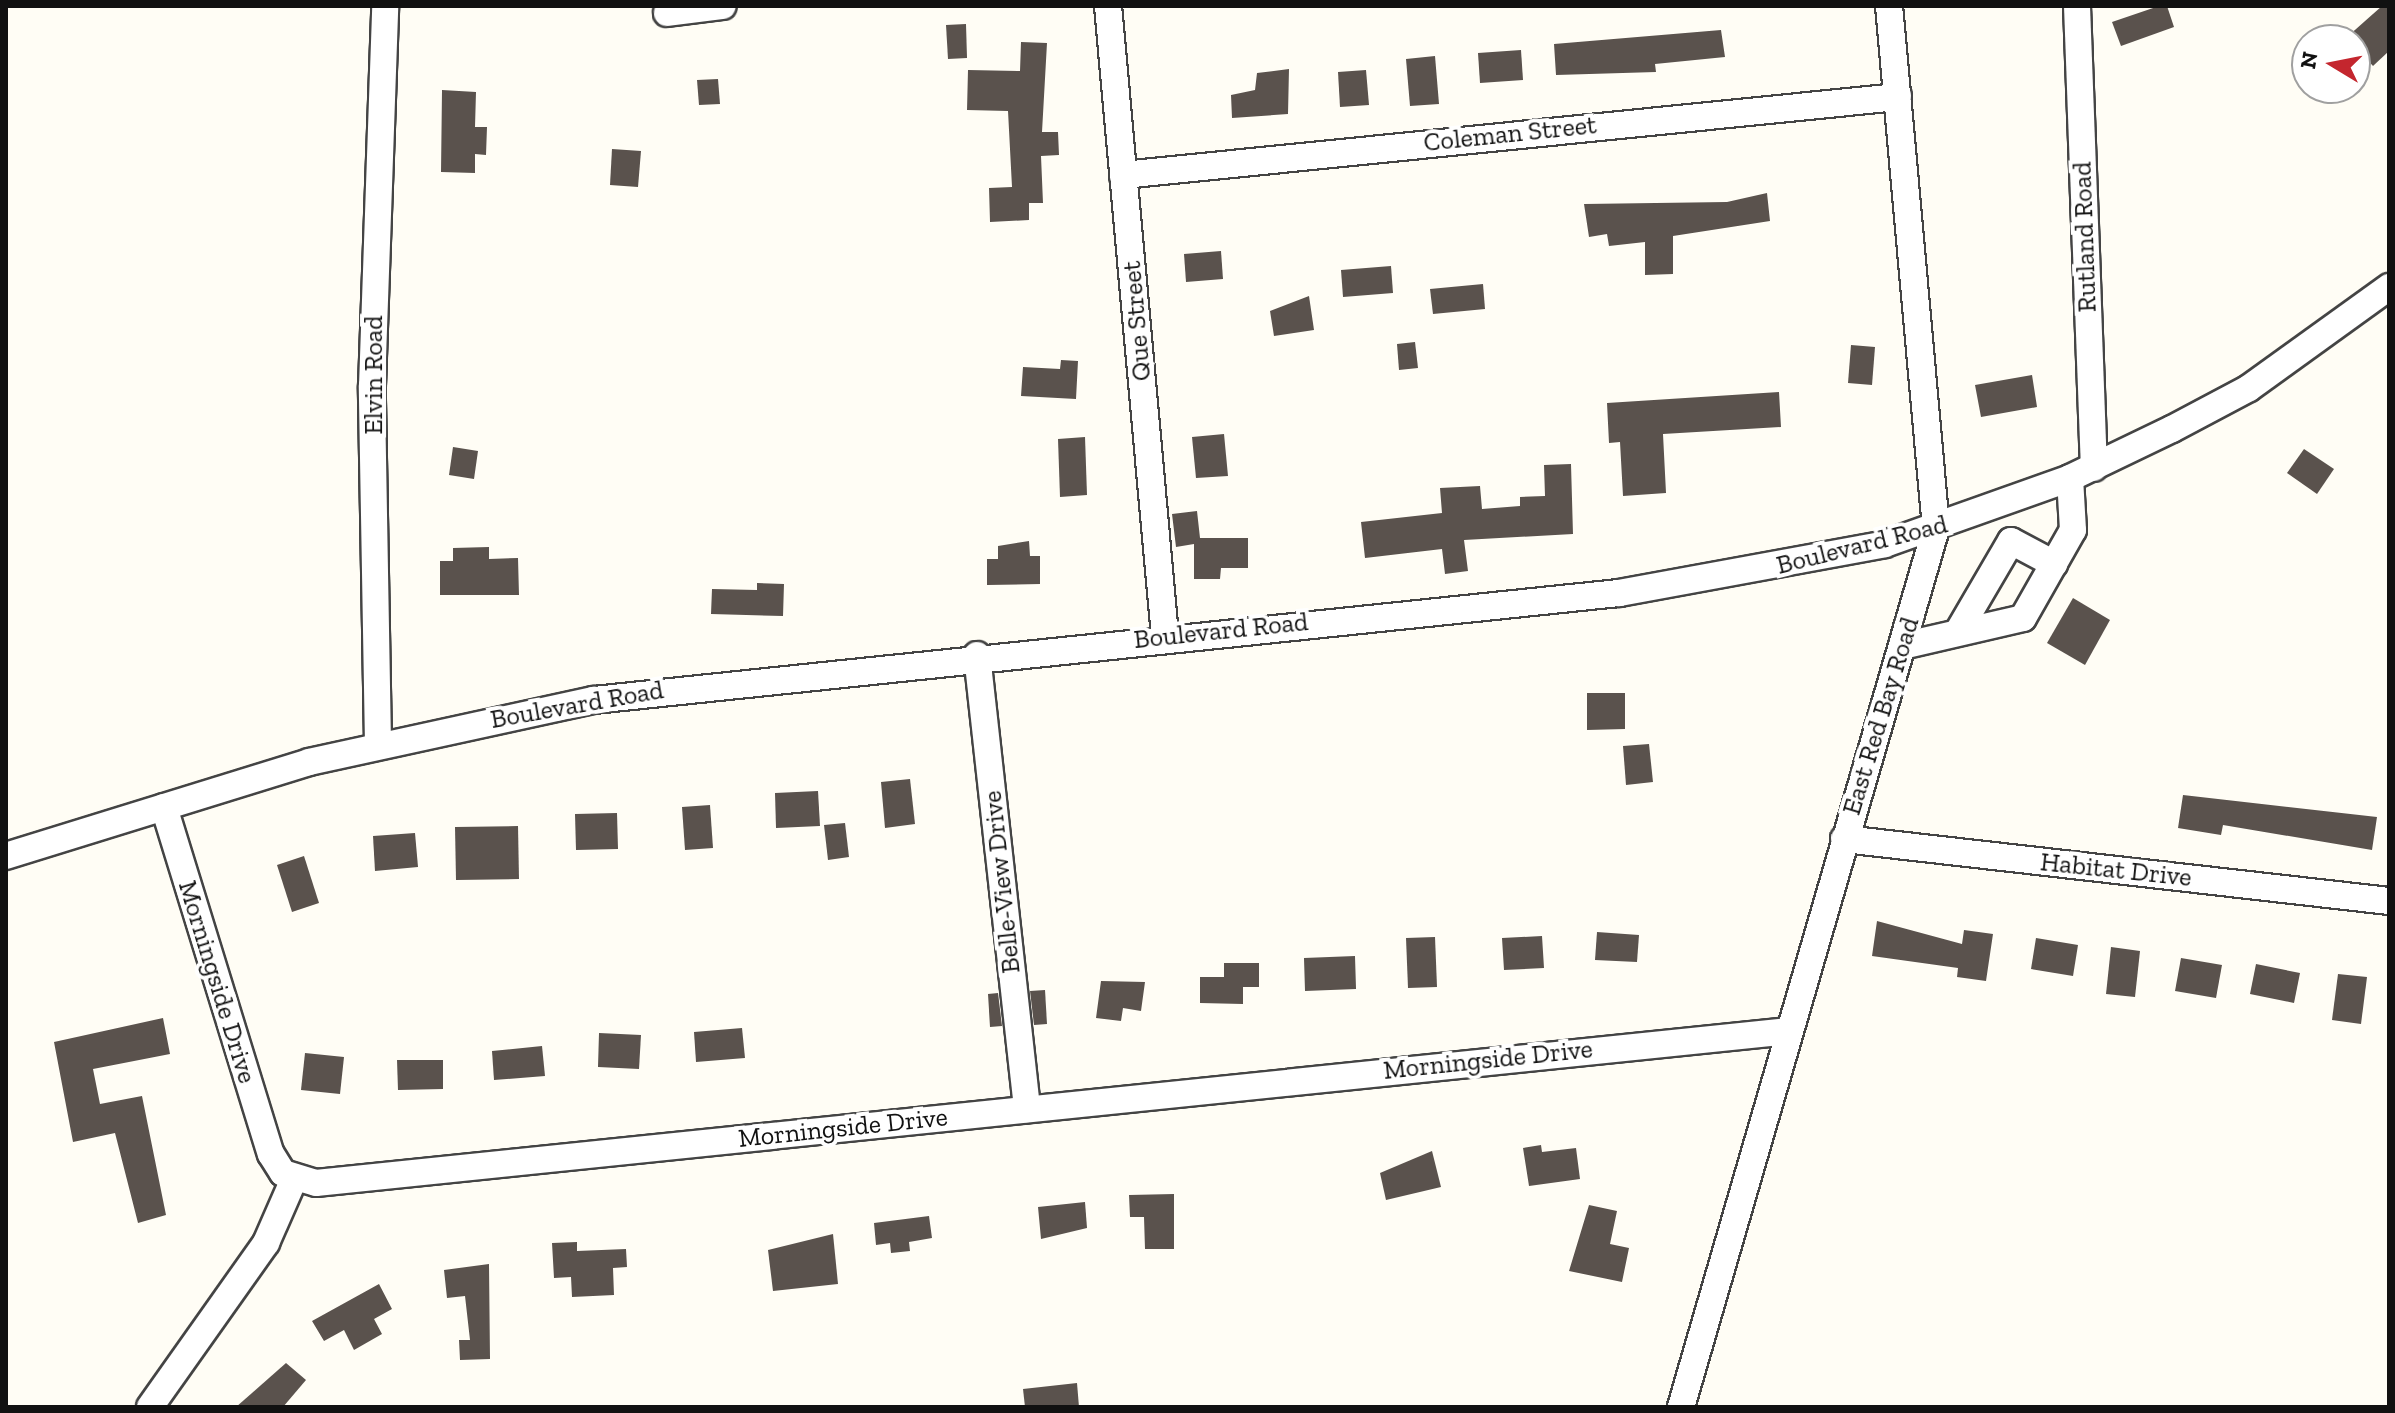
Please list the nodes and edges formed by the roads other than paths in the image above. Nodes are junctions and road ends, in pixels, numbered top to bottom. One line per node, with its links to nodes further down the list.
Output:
1 (385, 6): 19 (street, Elvin Road)
2 (723, 6): 6 (street)
3 (1108, 6): 8 (street, Que Street)
4 (1889, 6): 7 (street, East Red Bay Road)
5 (2077, 6): 10 (street, Rutland Road)
6 (667, 13)
7 (1898, 97): 8 (street, Coleman Street); 12 (street, East Red Bay Road)
8 (1123, 175): 16 (street, Que Street)
9 (2389, 287): 10 (street, Boulevard Road)
10 (2082, 473): 11 (street, Boulevard Road); 14 (street, Rutland Road)
11 (2001, 505): 12 (street, Boulevard Road); 13 (street)
12 (1936, 528): 16 (street, Boulevard Road); 17 (street, East Red Bay Road)
13 (2011, 541): 14 (street); 15 (street)
14 (2054, 564): 15 (street, Rutland Road)
15 (1959, 630): 17 (street, Rutland Road)
16 (1165, 636): 18 (street, Boulevard Road)
17 (1902, 646): 21 (street, East Red Bay Road)
18 (977, 655): 19 (street, Boulevard Road); 25 (street, Belle-View Drive)
19 (378, 744): 20 (street, Boulevard Road)
20 (164, 807): 22 (street, Boulevard Road); 26 (street, Morningside Drive)
21 (1844, 839): 23 (street, Habitat Drive); 24 (street, East Red Bay Road)
22 (6, 856)
23 (2389, 901)
24 (1789, 1031): 25 (street, Morningside Drive); 28 (street, East Red Bay Road)
25 (1027, 1109): 26 (street, Morningside Drive)
26 (294, 1179): 27 (street)
27 (150, 1407)
28 (1681, 1407)

